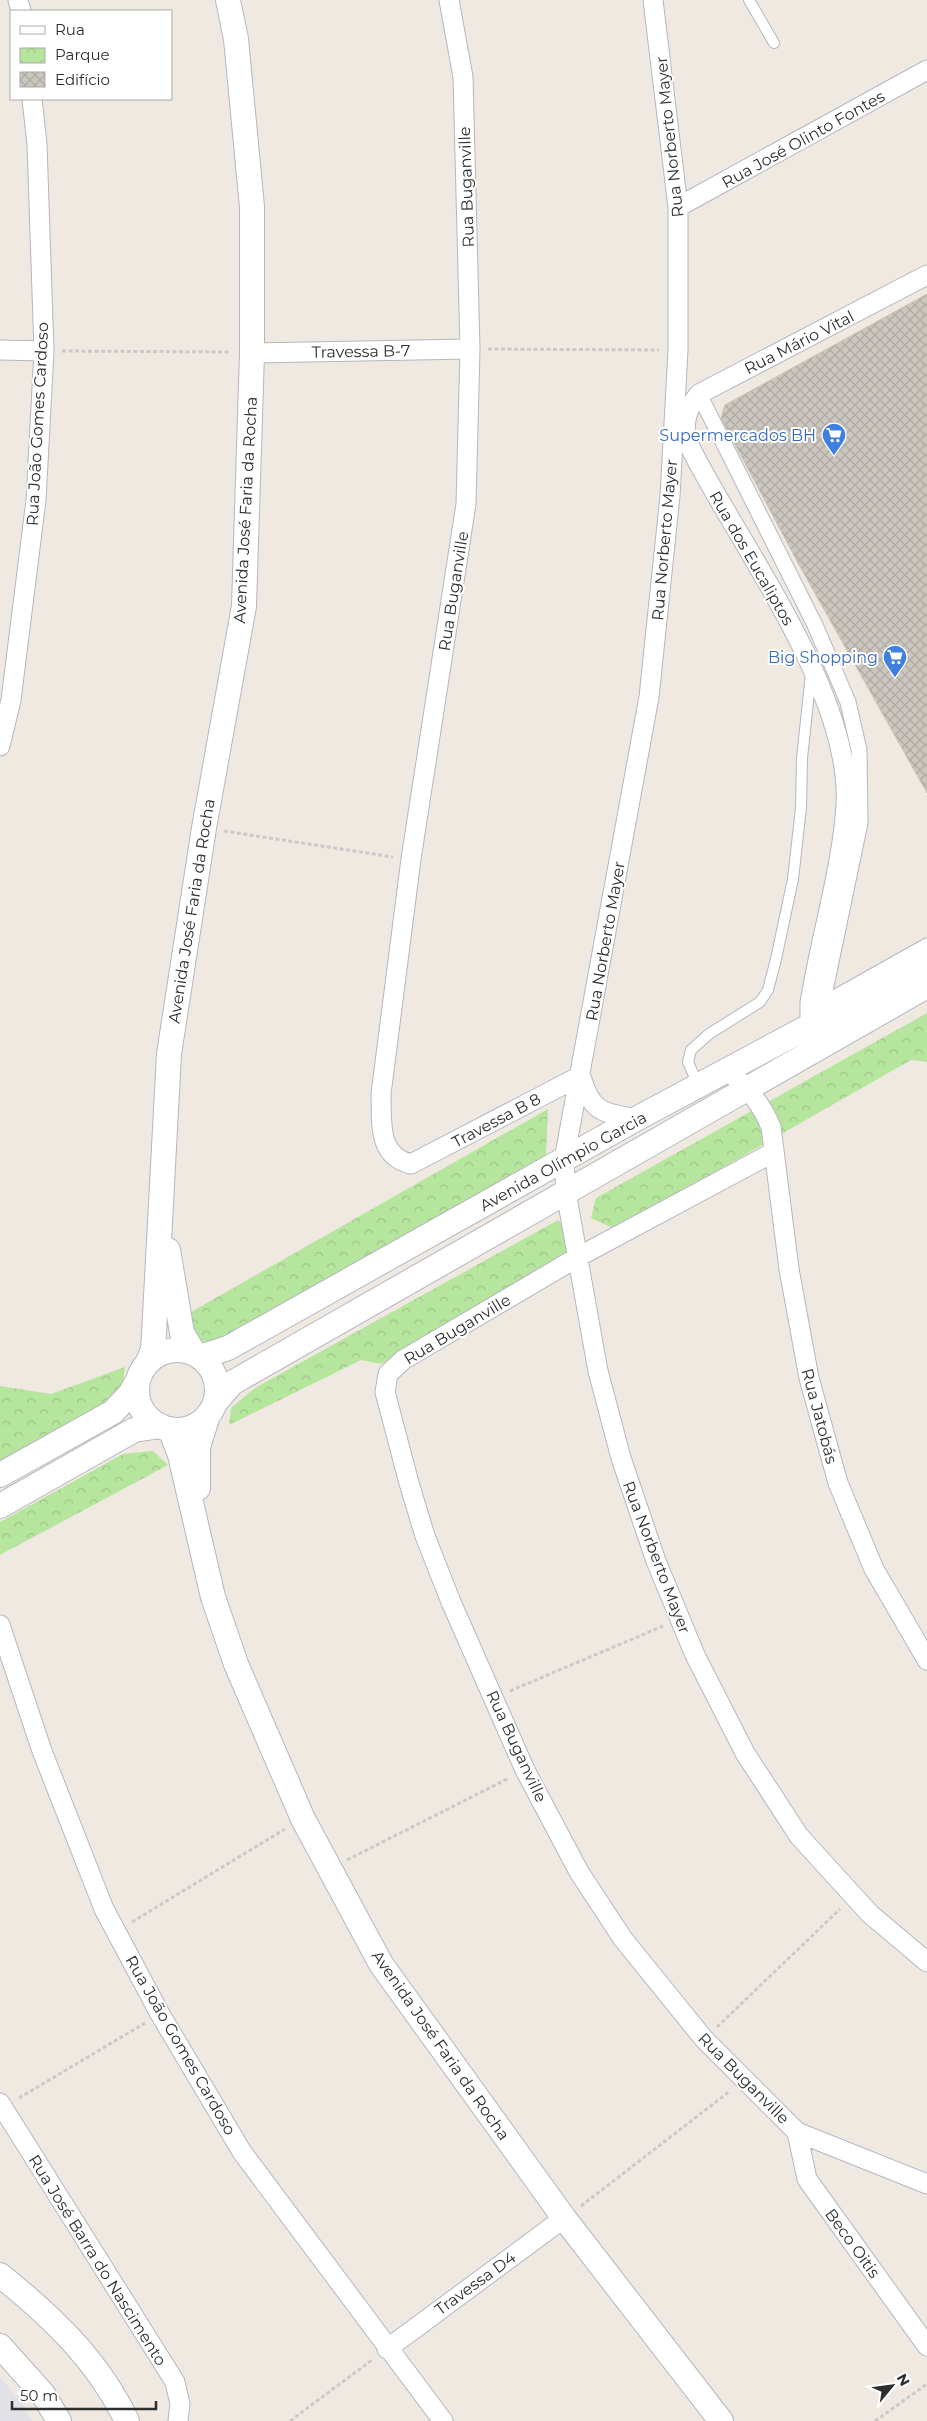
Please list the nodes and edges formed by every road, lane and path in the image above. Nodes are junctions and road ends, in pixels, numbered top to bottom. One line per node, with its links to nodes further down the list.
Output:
1 (228, 0): 14 (street, Avenida José Faria da Rocha)
2 (449, 0): 10 (street, Rua Buganville)
3 (653, 0): 8 (street, Rua Norberto Mayer)
4 (749, 0): 5 (lane)
5 (774, 43)
6 (927, 70): 8 (street, Rua José Olinto Fontes)
7 (32, 100): 13 (street, Rua João Gomes Cardoso)
8 (678, 207): 12 (street, Rua Norberto Mayer)
9 (927, 276): 16 (street, Rua Mário Vital)
10 (470, 349): 12 (path); 14 (street, Travessa B-7); 22 (street, Rua Buganville)
11 (0, 350): 13 (street)
12 (678, 350): 15 (street, Rua Norberto Mayer)
13 (44, 351): 14 (path); 20 (street, Rua João Gomes Cardoso)
14 (252, 353): 21 (street, Avenida José Faria da Rocha)
15 (676, 373): 16 (street); 18 (street, Rua Norberto Mayer)
16 (699, 394): 17 (street, Rua dos Eucaliptos); 23 (street)
17 (702, 471): 18 (street); 19 (street, Rua dos Eucaliptos)
18 (670, 496): 29 (street, Rua Norberto Mayer)
19 (812, 670): 26 (street, Rua dos Eucaliptos); 30 (lane)
20 (0, 746)
21 (204, 828): 22 (path); 37 (street, Avenida José Faria da Rocha)
22 (411, 860): 35 (street, Rua Buganville)
23 (927, 946)
24 (927, 963): 26 (street, Avenida Olímpio Garcia)
25 (927, 986): 27 (street, Avenida Olímpio Garcia)
26 (810, 1026): 27 (street, Rua dos Eucaliptos); 28 (street, Avenida Olímpio Garcia)
27 (820, 1047): 31 (street, Avenida Olímpio Garcia)
28 (728, 1071): 30 (street, Avenida Olímpio Garcia); 31 (street, Rua Jatobás)
29 (580, 1076): 32 (street); 34 (street, Rua Norberto Mayer); 35 (street, Travessa B 8)
30 (699, 1087): 32 (street, Avenida Olímpio Garcia)
31 (748, 1088): 33 (street, Rua Jatobás); 36 (street, Avenida Olímpio Garcia)
32 (636, 1119): 34 (street, Avenida Olímpio Garcia)
33 (774, 1152): 38 (street); 48 (street, Rua Jatobás)
34 (564, 1160): 36 (street, Rua Norberto Mayer); 39 (street, Avenida Olímpio Garcia)
35 (411, 1164)
36 (566, 1192): 38 (street, Rua Norberto Mayer); 41 (street, Avenida Olímpio Garcia)
37 (161, 1196): 39 (street, Avenida José Faria da Rocha); 40 (street, Avenida José Faria da Rocha)
38 (578, 1257): 46 (street, Rua Norberto Mayer); 49 (street, Rua Buganville)
39 (197, 1355): 40 (street); 41 (street)
40 (143, 1371): 42 (street); 43 (street)
41 (212, 1409): 42 (street); 45 (street, Avenida José Faria da Rocha)
42 (165, 1428): 44 (street); 45 (street, Avenida José Faria da Rocha)
43 (0, 1475)
44 (0, 1506)
45 (200, 1545): 51 (street, Avenida José Faria da Rocha)
46 (680, 1619): 49 (path); 53 (street, Rua Norberto Mayer)
47 (0, 1625): 54 (street, Rua João Gomes Cardoso)
48 (927, 1660)
49 (494, 1698): 50 (street, Rua Buganville)
50 (525, 1770): 52 (path); 57 (street, Rua Buganville)
51 (303, 1819): 52 (street, Avenida José Faria da Rocha); 54 (path)
52 (329, 1869): 62 (street, Avenida José Faria da Rocha)
53 (853, 1896): 55 (street, Rua Norberto Mayer); 57 (path)
54 (116, 1932): 56 (street, Rua João Gomes Cardoso)
55 (927, 1962)
56 (160, 2014): 59 (path); 66 (street, Rua João Gomes Cardoso)
57 (704, 2039): 58 (street, Rua Buganville)
58 (745, 2080): 60 (street, Rua Buganville); 62 (path)
59 (1, 2105): 70 (street, Rua José Barra do Nascimento)
60 (797, 2132): 61 (street, Rua Buganville); 65 (street, Beco Oitis)
61 (927, 2184)
62 (564, 2218): 66 (street, Travessa D4); 73 (street, Avenida José Faria da Rocha)
63 (0, 2275): 69 (street)
64 (0, 2346): 68 (street)
65 (927, 2346)
66 (387, 2349): 71 (path); 72 (street, Rua João Gomes Cardoso)
67 (927, 2384): 74 (path)
68 (60, 2421)
69 (127, 2421)
70 (178, 2421)
71 (290, 2421)
72 (442, 2421)
73 (721, 2421)
74 (875, 2421)

